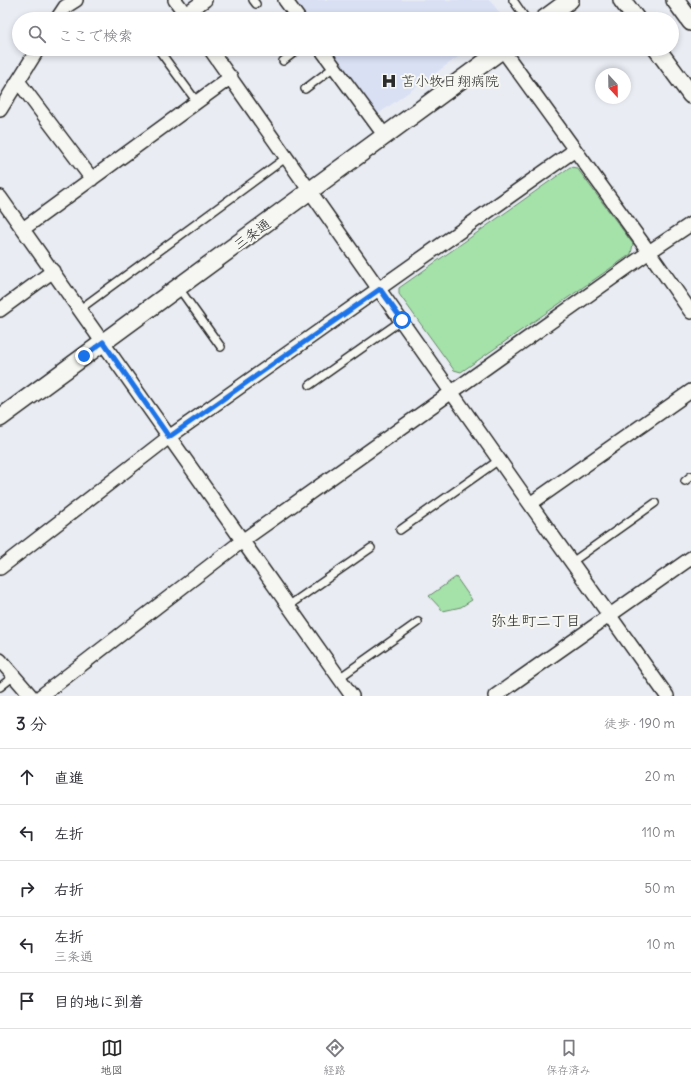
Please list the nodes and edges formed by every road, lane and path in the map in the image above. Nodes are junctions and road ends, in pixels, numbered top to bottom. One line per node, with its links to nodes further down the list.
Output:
1 (76, 0): 9 (street)
2 (176, 0): 10 (street)
3 (205, 0): 11 (street)
4 (284, 0): 12 (street)
5 (513, 0): 13 (lane)
6 (570, 0): 14 (street)
7 (622, 0): 15 (street)
8 (675, 0): 16 (street)
9 (62, 12)
10 (184, 12)
11 (192, 12)
12 (293, 12)
13 (521, 12)
14 (554, 12)
15 (631, 12)
16 (691, 22)
17 (34, 56): 28 (street)
18 (163, 56): 31 (lane)
19 (215, 56): 27 (street)
20 (290, 56): 25 (lane)
21 (326, 56): 26 (street)
22 (493, 56): 33 (street, 三条通)
23 (507, 56): 34 (street)
24 (662, 56): 30 (street)
25 (283, 61)
26 (334, 67): 29 (lane); 33 (street)
27 (231, 77): 31 (street); 35 (street)
28 (18, 81): 32 (street); 36 (street)
29 (305, 89)
30 (691, 95)
31 (197, 102): 36 (street)
32 (0, 110)
33 (385, 136): 37 (street, 三条通)
34 (575, 150): 41 (street); 44 (street)
35 (286, 157): 37 (street); 45 (lane)
36 (92, 179): 40 (street)
37 (310, 191): 43 (street, 三条通); 44 (street)
38 (2, 205): 40 (street)
39 (691, 224): 41 (street)
40 (23, 229): 42 (street)
41 (649, 252): 47 (street); 53 (street)
42 (53, 271): 45 (street); 46 (street)
43 (178, 287): 49 (street, 三条通); 50 (lane)
44 (380, 289): 48 (street); 55 (street)
45 (80, 309): 49 (street)
46 (0, 310)
47 (691, 312)
48 (402, 320): 51 (lane); 53 (street)
49 (103, 342): 54 (street, 三条通); 55 (street)
50 (221, 347)
51 (310, 385)
52 (691, 391): 58 (street)
53 (452, 392): 56 (street); 60 (street)
54 (0, 418)
55 (169, 437): 60 (street); 64 (street)
56 (500, 460): 58 (street); 59 (lane)
57 (654, 503): 63 (lane)
58 (530, 504): 63 (street)
59 (400, 530)
60 (242, 541): 65 (street); 73 (street)
61 (371, 548): 65 (lane)
62 (691, 558): 66 (street)
63 (572, 562): 66 (street)
64 (0, 568)
65 (288, 606): 70 (street)
66 (610, 615): 75 (street); 76 (street)
67 (418, 622): 70 (lane)
68 (0, 660): 69 (street)
69 (14, 676): 71 (lane); 72 (street)
70 (339, 678): 74 (street)
71 (0, 687)
72 (31, 696)
73 (41, 696)
74 (352, 696)
75 (495, 696)
76 (667, 696)

